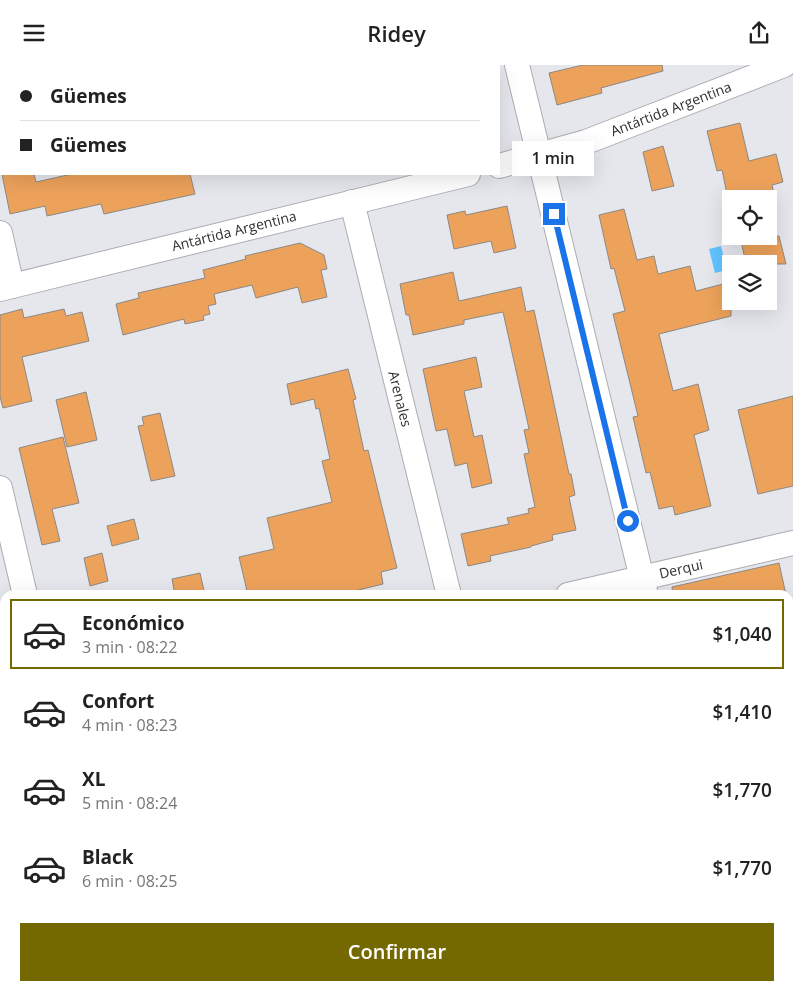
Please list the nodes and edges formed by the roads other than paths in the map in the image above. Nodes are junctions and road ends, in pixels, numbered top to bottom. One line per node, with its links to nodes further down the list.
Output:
1 (517, 65): 3 (street)
2 (784, 65): 3 (street, Antártida Argentina)
3 (540, 156): 4 (street, Antártida Argentina); 11 (street)
4 (500, 166)
5 (464, 175): 6 (street, Antártida Argentina)
6 (352, 202): 8 (street, Antártida Argentina); 13 (street, Arenales)
7 (0, 233): 8 (street)
8 (6, 288)
9 (0, 488): 12 (street)
10 (793, 543): 11 (street, Derqui)
11 (644, 587): 14 (street, Derqui)
12 (24, 590)
13 (448, 590)
14 (616, 590)

